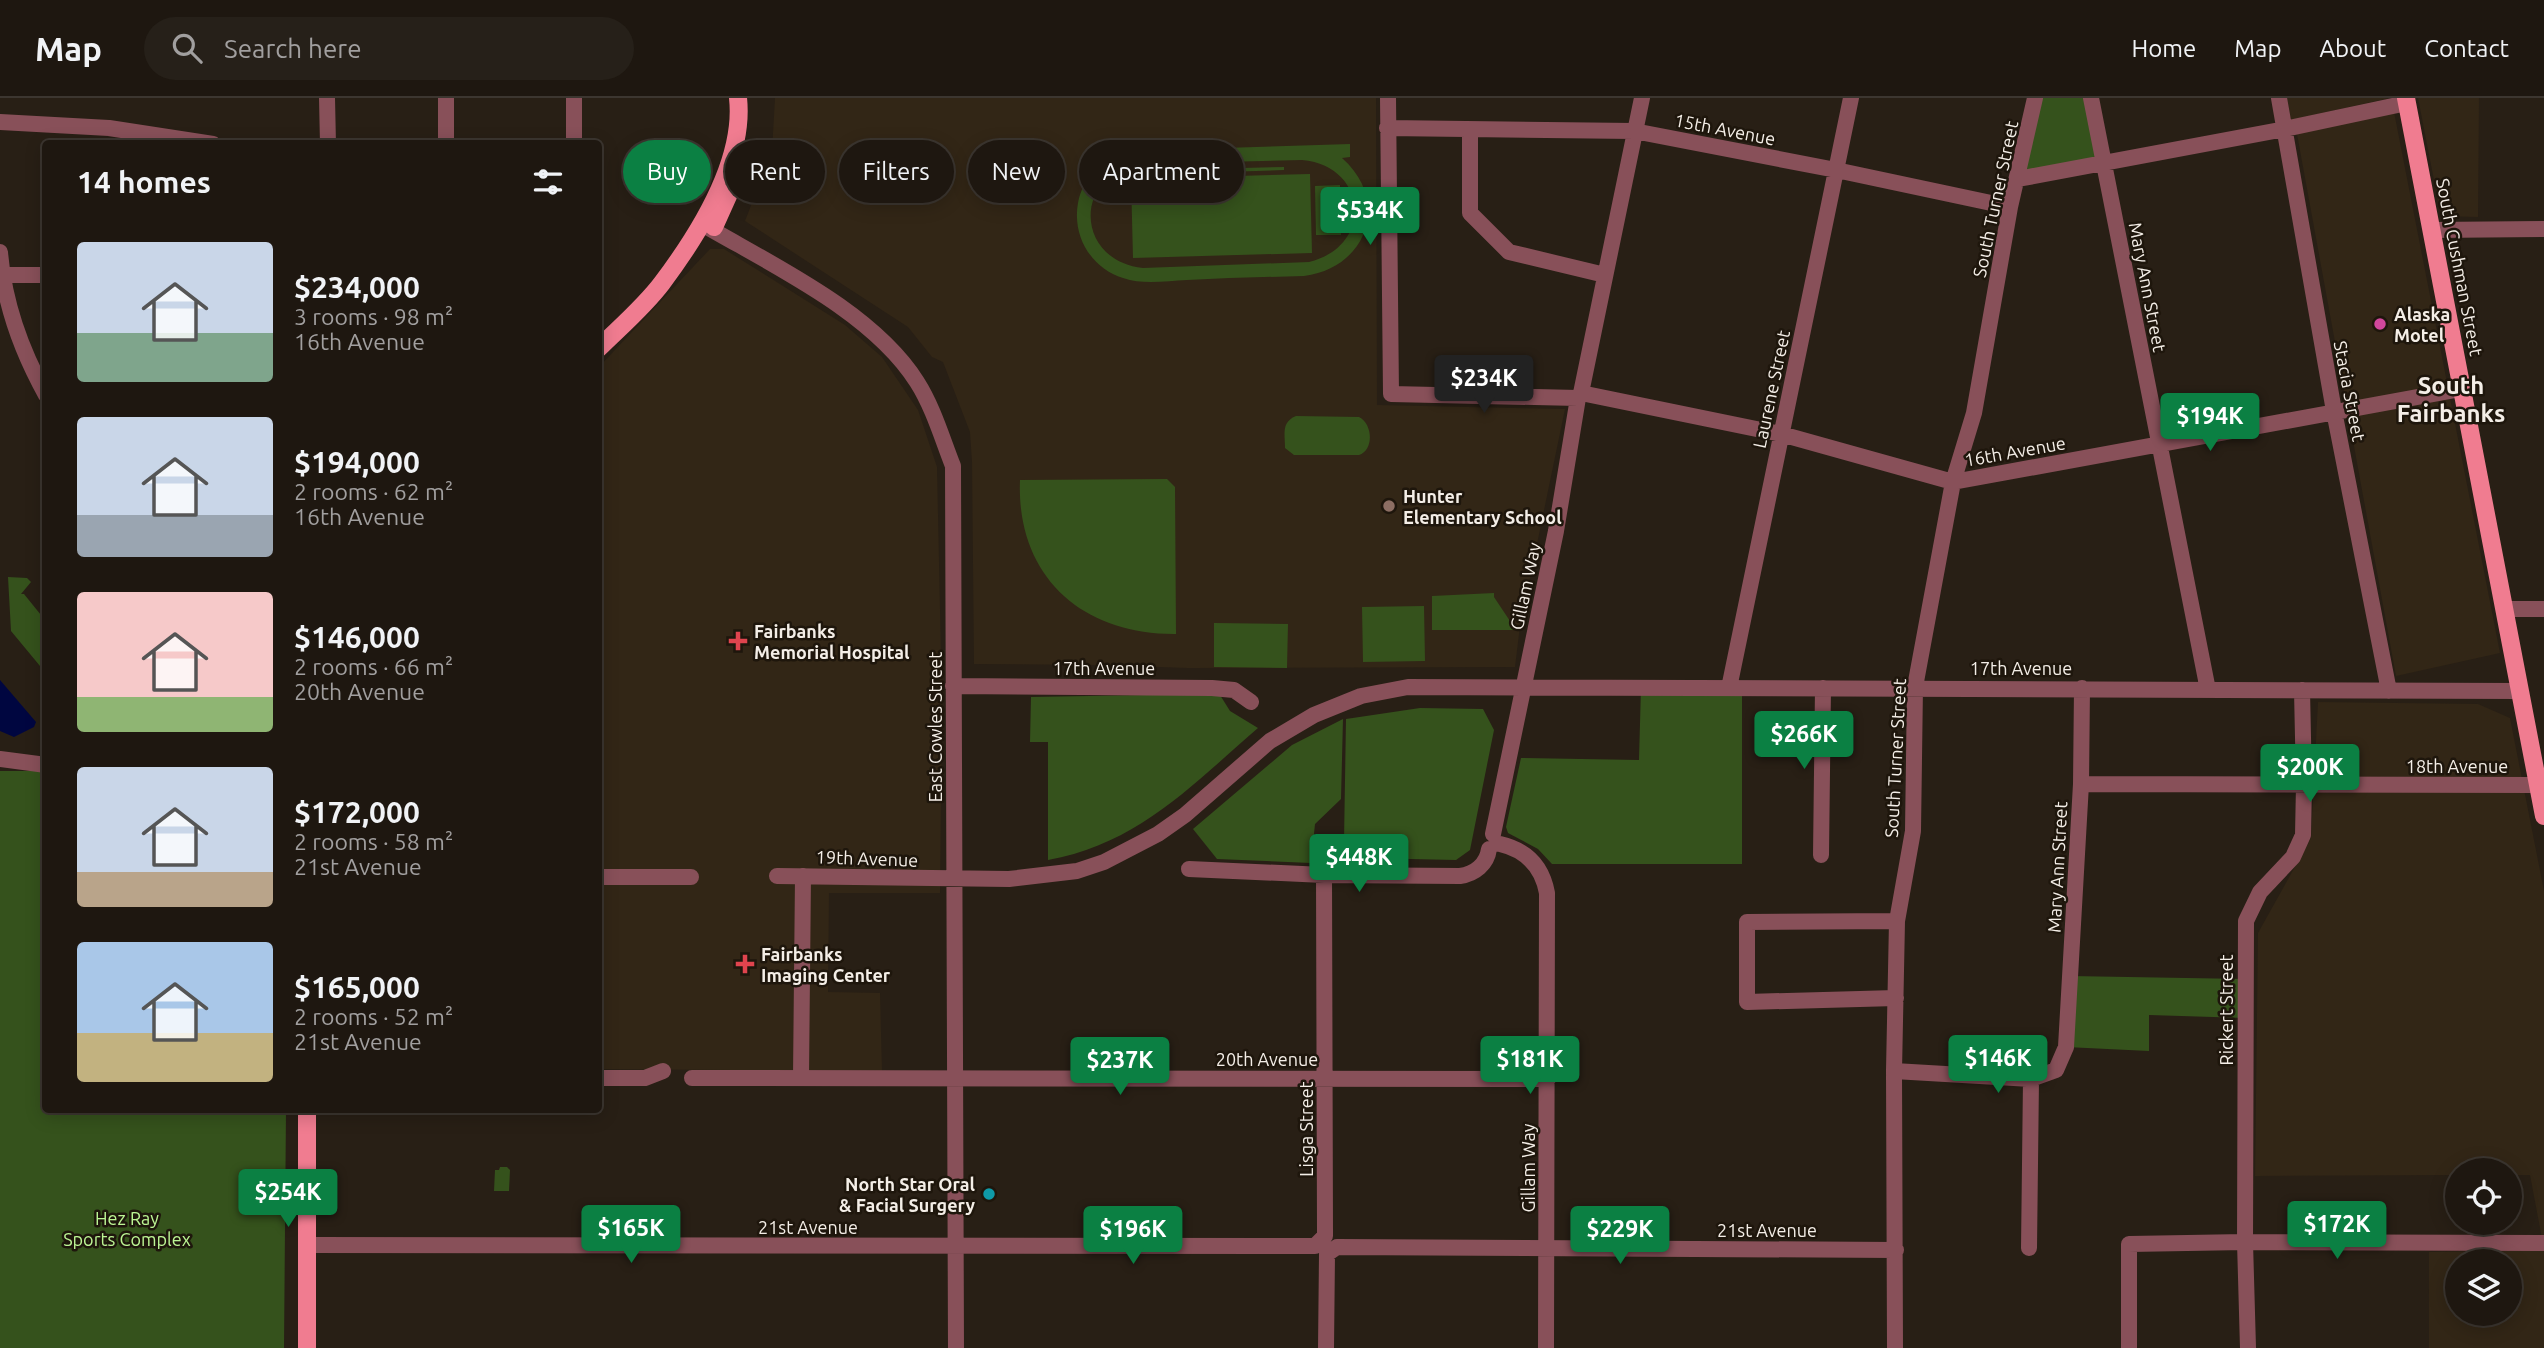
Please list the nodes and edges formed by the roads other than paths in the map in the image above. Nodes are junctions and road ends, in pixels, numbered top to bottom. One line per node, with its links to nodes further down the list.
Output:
1 (327, 98): 19 (street)
2 (446, 98): 20 (street)
3 (574, 98): 21 (street)
4 (738, 98): 26 (main road)
5 (751, 98): 26 (main road)
6 (1388, 98): 14 (street)
7 (1642, 98): 17 (street, Gillam Way)
8 (1851, 98): 23 (street, Laurene Street)
9 (2035, 98): 24 (street, South Turner Street)
10 (2091, 98): 22 (street, Mary Ann Street)
11 (2278, 98): 15 (street, Stacia Street)
12 (2407, 100): 15 (street); 28 (main road, South Cushman Street)
13 (0, 121): 18 (street)
14 (1387, 128): 16 (street, 15th Avenue); 36 (street, 16th Avenue)
15 (2285, 129): 22 (street); 37 (street, Stacia Street)
16 (1470, 130): 17 (street, 15th Avenue); 32 (street)
17 (1634, 131): 23 (street, 15th Avenue); 32 (street, Gillam Way)
18 (187, 140)
19 (328, 140)
20 (446, 140)
21 (574, 140)
22 (2104, 162): 24 (street); 39 (street, Mary Ann Street)
23 (1836, 170): 25 (street, 15th Avenue); 38 (street, Laurene Street)
24 (2018, 179): 25 (street, South Turner Street)
25 (2010, 207): 40 (street, South Turner Street)
26 (708, 227): 33 (main road); 44 (street, East Cowles Street)
27 (2544, 229): 28 (street)
28 (2431, 230): 35 (main road, South Cushman Street)
29 (0, 252): 30 (street)
30 (2, 275): 31 (street); 34 (street)
31 (42, 275)
32 (1605, 275): 36 (street, Gillam Way)
33 (602, 345)
34 (42, 388)
35 (2461, 389): 37 (street, 16th Avenue); 41 (main road, South Cushman Street)
36 (1579, 396): 38 (street, 16th Avenue); 43 (street, Gillam Way)
37 (2334, 411): 39 (street, 16th Avenue); 51 (street, Stacia Street)
38 (1781, 434): 40 (street, 16th Avenue); 46 (street, Laurene Street)
39 (2159, 444): 40 (street, 16th Avenue); 49 (street, Mary Ann Street)
40 (1953, 482): 45 (street, South Turner Street)
41 (2504, 609): 42 (street); 52 (main road, South Cushman Street)
42 (2544, 609)
43 (1523, 686): 46 (street, 17th Avenue); 60 (street, Gillam Way); 68 (street, 19th Avenue)
44 (953, 687): 53 (street, 17th Avenue); 68 (street, East Cowles Street)
45 (1915, 687): 47 (street, 17th Avenue); 48 (street, 17th Avenue); 69 (street, South Turner Street)
46 (1729, 688): 47 (street, 17th Avenue)
47 (1824, 688): 61 (street)
48 (2082, 688): 49 (street, 17th Avenue); 56 (street, Mary Ann Street)
49 (2208, 690): 50 (street, 17th Avenue)
50 (2302, 690): 51 (street, 17th Avenue); 57 (street, Rickert Street)
51 (2389, 691): 52 (street, 17th Avenue)
52 (2520, 691): 58 (main road, South Cushman Street)
53 (1251, 702)
54 (0, 759): 55 (street)
55 (42, 764)
56 (2081, 784): 57 (street, 18th Avenue); 79 (street, Mary Ann Street)
57 (2304, 785): 58 (street, 18th Avenue); 81 (street, Rickert Street)
58 (2538, 785): 59 (main road, South Cushman Street)
59 (2544, 816)
60 (1494, 842): 63 (street); 78 (street, Gillam Way)
61 (1821, 855)
62 (1189, 869): 63 (street)
63 (1324, 875): 77 (street, Lisga Street)
64 (777, 876): 65 (street, 19th Avenue)
65 (803, 876): 68 (street, 19th Avenue); 73 (street)
66 (602, 877): 67 (street)
67 (691, 877)
68 (955, 880): 75 (street, East Cowles Street)
69 (1897, 921): 70 (street, South Turner Street); 70 (street)
70 (1896, 999): 71 (street, South Turner Street)
71 (1895, 1071): 79 (street); 88 (street, South Turner Street)
72 (663, 1072): 76 (street)
73 (801, 1077): 74 (street, 20th Avenue); 75 (street, 20th Avenue)
74 (692, 1078)
75 (956, 1078): 77 (street, 20th Avenue); 84 (street, East Cowles Street)
76 (602, 1079)
77 (1325, 1079): 78 (street, 20th Avenue); 85 (street, Lisga Street)
78 (1548, 1079): 86 (street, Gillam Way)
79 (2031, 1079): 87 (street)
80 (307, 1113): 83 (main road)
81 (2245, 1242): 82 (street); 94 (street); 95 (street, Rickert Street)
82 (2544, 1244)
83 (307, 1245): 84 (street, 21st Avenue); 89 (main road)
84 (956, 1246): 85 (street, 21st Avenue); 90 (street, East Cowles Street)
85 (1309, 1247)
86 (1547, 1247): 88 (street, 21st Avenue); 91 (street, 21st Avenue); 92 (street, Gillam Way)
87 (2029, 1248)
88 (1896, 1250): 93 (street, South Turner Street)
89 (307, 1348)
90 (956, 1348)
91 (1326, 1348)
92 (1546, 1348)
93 (1895, 1348)
94 (2129, 1348)
95 (2248, 1348)

